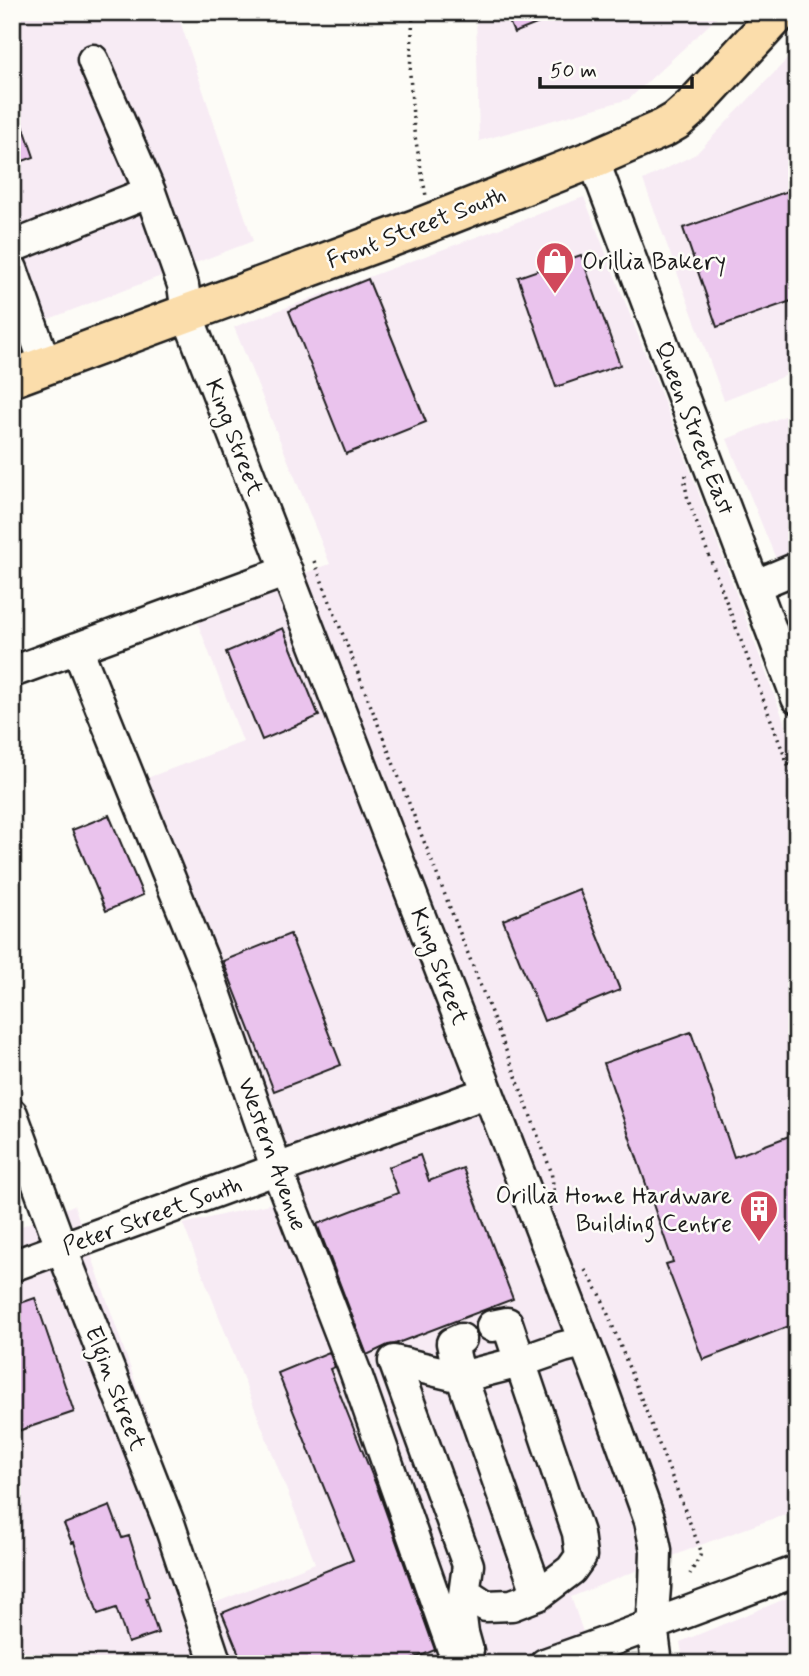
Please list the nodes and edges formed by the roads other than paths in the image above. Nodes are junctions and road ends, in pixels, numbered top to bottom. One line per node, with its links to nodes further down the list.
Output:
1 (780, 12): 3 (main road, Front Street South)
2 (93, 61): 4 (street, King Street)
3 (593, 159): 7 (main road, Front Street South); 12 (street, Queen Street East)
4 (150, 192): 5 (street); 7 (street, King Street)
5 (12, 247)
6 (12, 269): 8 (street)
7 (187, 314): 8 (main road, Front Street South); 10 (street, King Street)
8 (47, 365): 9 (main road, Front Street South)
9 (12, 378)
10 (300, 566): 13 (street); 16 (street, King Street)
11 (797, 568): 12 (street)
12 (754, 586): 15 (street, Queen Street East)
13 (77, 648): 14 (street); 18 (street, Western Avenue)
14 (12, 672)
15 (797, 698)
16 (488, 1092): 18 (street, Peter Street South); 21 (street, King Street)
17 (12, 1114): 19 (street, Elgin Street)
18 (277, 1170): 19 (street, Peter Street South); 25 (street, Western Avenue)
19 (61, 1247): 20 (street, Peter Street South); 31 (street, Elgin Street)
20 (12, 1266)
21 (584, 1342): 22 (street); 30 (street, King Street)
22 (509, 1344): 23 (street); 28 (street)
23 (459, 1359): 24 (street); 28 (street)
24 (394, 1361): 25 (street); 27 (street)
25 (355, 1371): 29 (street, Western Avenue)
26 (797, 1571): 30 (street)
27 (465, 1592): 28 (street); 29 (street); 33 (street)
28 (538, 1595)
29 (437, 1604): 32 (street, Western Avenue)
30 (652, 1625): 34 (street); 35 (street, King Street)
31 (216, 1664)
32 (458, 1664)
33 (472, 1664)
34 (545, 1664)
35 (657, 1664)

